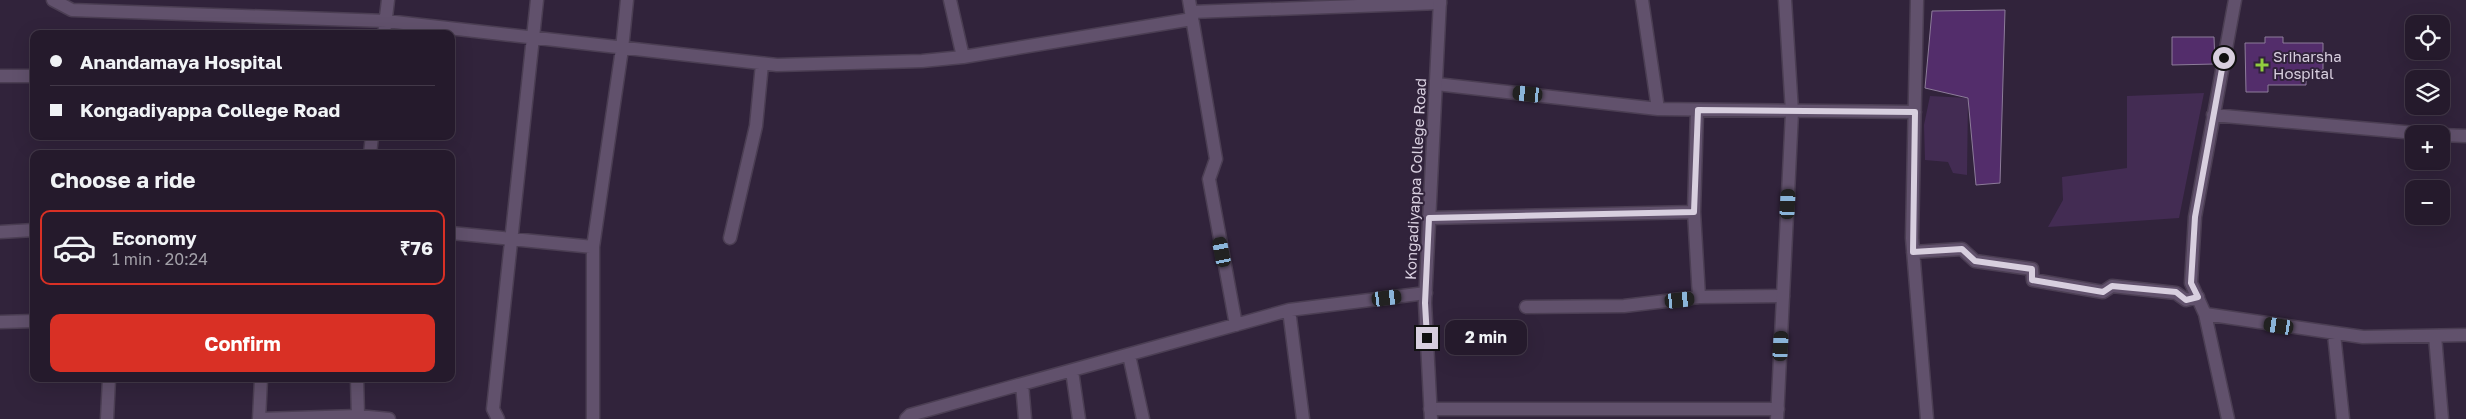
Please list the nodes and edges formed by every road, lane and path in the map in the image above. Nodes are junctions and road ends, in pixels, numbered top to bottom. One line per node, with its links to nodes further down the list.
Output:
1 (53, 0): 12 (street)
2 (388, 0): 12 (street)
3 (537, 0): 14 (street)
4 (627, 0): 15 (street)
5 (950, 0): 16 (street)
6 (1642, 0): 21 (street)
7 (1785, 0): 23 (street)
8 (1917, 0): 24 (street)
9 (2235, 0): 25 (street)
10 (1440, 2): 11 (street); 20 (street, Kongadiyappa College Road)
11 (1190, 10): 16 (street); 47 (street)
12 (386, 21): 13 (street); 14 (street)
13 (385, 30)
14 (532, 37): 15 (street); 35 (street)
15 (622, 48): 17 (street); 36 (street)
16 (963, 57): 17 (street)
17 (762, 64): 34 (street)
18 (0, 76): 19 (street)
19 (30, 76)
20 (1436, 84): 21 (street); 30 (street, Kongadiyappa College Road)
21 (1658, 109): 22 (street)
22 (1698, 110): 23 (street); 29 (street)
23 (1792, 112): 24 (street); 39 (street)
24 (1915, 112): 37 (street)
25 (2213, 115): 26 (street); 41 (street)
26 (2405, 132)
27 (2450, 135): 28 (street)
28 (2466, 136)
29 (1694, 212): 30 (street); 40 (street)
30 (1429, 218): 38 (street, Kongadiyappa College Road)
31 (30, 230): 32 (street)
32 (0, 232)
33 (455, 233): 35 (street)
34 (730, 238)
35 (511, 239): 36 (street); 64 (street)
36 (593, 247): 65 (street)
37 (1913, 252): 41 (street); 71 (street)
38 (1426, 293): 43 (street); 57 (street, Kongadiyappa College Road)
39 (1784, 296): 40 (street); 58 (street)
40 (1699, 297): 42 (street)
41 (2198, 297): 44 (street)
42 (1526, 307)
43 (1289, 310): 47 (street); 70 (street)
44 (2205, 314): 48 (street); 72 (street)
45 (30, 321): 46 (street)
46 (0, 322)
47 (1236, 325): 51 (street)
48 (2334, 334): 50 (street); 73 (street)
49 (2466, 335): 50 (street)
50 (2435, 336): 74 (street)
51 (1129, 355): 52 (street); 69 (street)
52 (1072, 371): 56 (street); 68 (street)
53 (110, 382): 61 (street)
54 (261, 382): 62 (street)
55 (357, 382): 59 (street)
56 (1022, 384): 66 (street); 67 (street)
57 (1430, 414): 58 (street)
58 (1778, 414)
59 (358, 416): 60 (street); 63 (street)
60 (338, 418): 62 (street)
61 (107, 419)
62 (260, 419)
63 (389, 419)
64 (498, 419)
65 (593, 419)
66 (906, 419)
67 (1025, 419)
68 (1079, 419)
69 (1143, 419)
70 (1303, 419)
71 (1927, 419)
72 (2228, 419)
73 (2343, 419)
74 (2442, 419)

